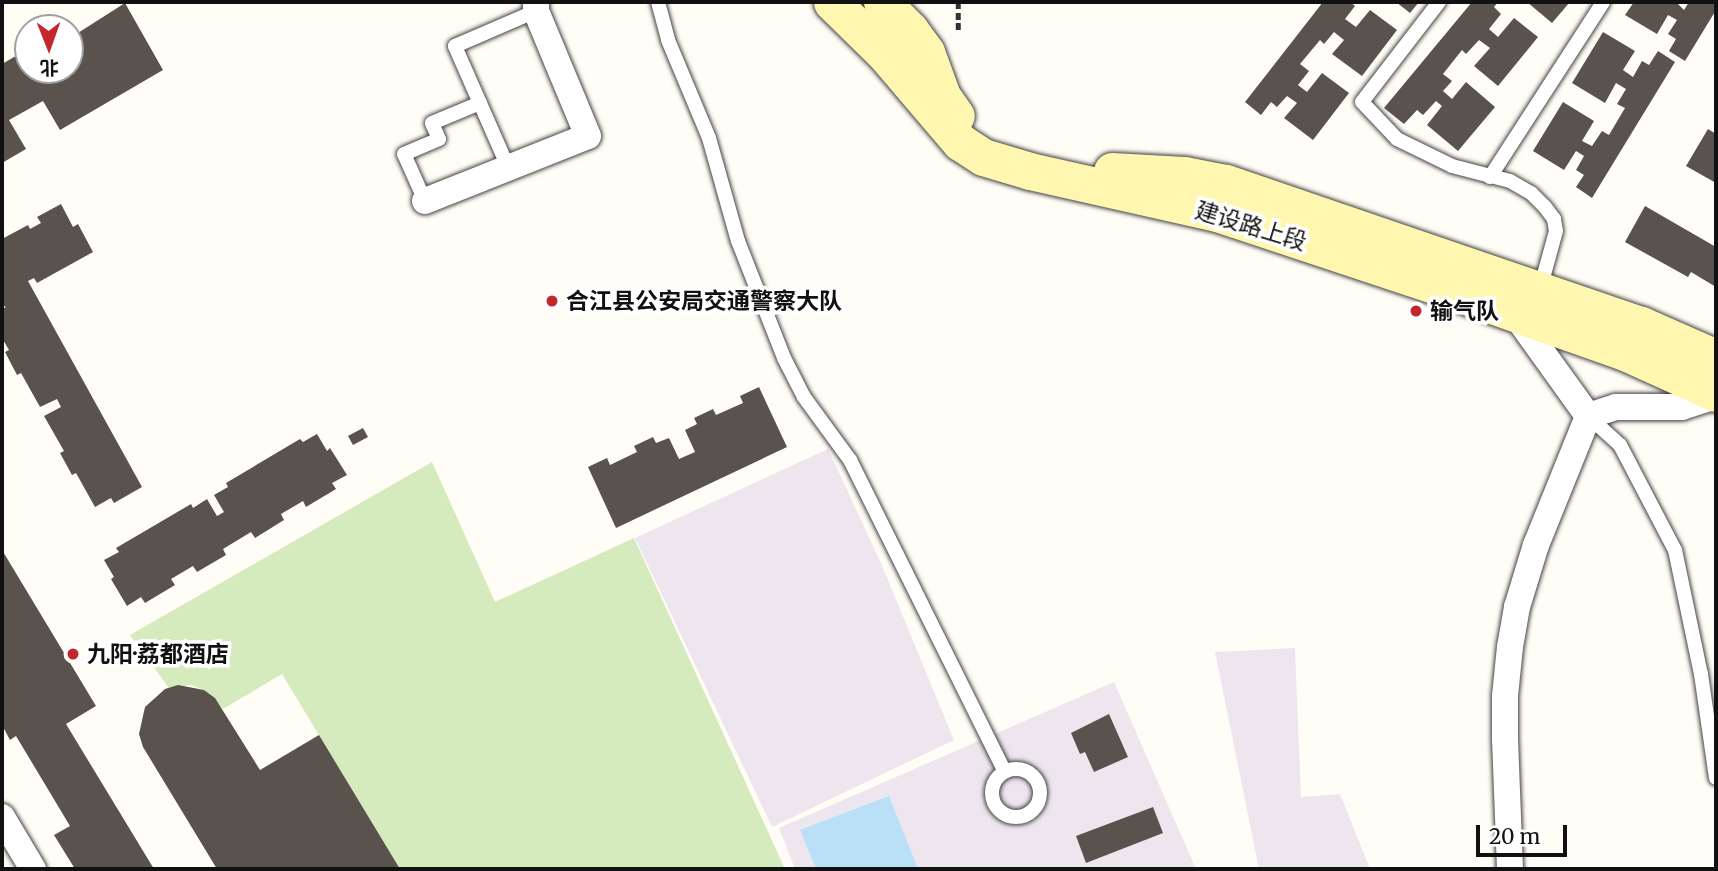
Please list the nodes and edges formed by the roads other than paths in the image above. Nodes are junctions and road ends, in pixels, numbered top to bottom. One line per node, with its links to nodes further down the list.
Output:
1 (647, 2): 8 (lane)
2 (658, 2): 8 (lane)
3 (832, 2): 13 (main road, 建设路上段)
4 (881, 2): 13 (main road, 建设路上段)
5 (1439, 2): 11 (lane)
6 (1603, 2): 11 (lane)
7 (536, 6): 9 (lane); 10 (street)
8 (668, 40): 17 (lane)
9 (480, 103): 10 (lane); 12 (lane)
10 (508, 167): 12 (street)
11 (1490, 177): 13 (lane)
12 (425, 201)
13 (1527, 301): 14 (main road, 建设路上段); 15 (main road, 建设路上段); 16 (street)
14 (1716, 358)
15 (1716, 394): 16 (street)
16 (1588, 416): 18 (lane); 21 (street)
17 (1005, 772)
18 (1716, 778)
19 (2, 817): 20 (street)
20 (33, 869)
21 (1510, 869)

